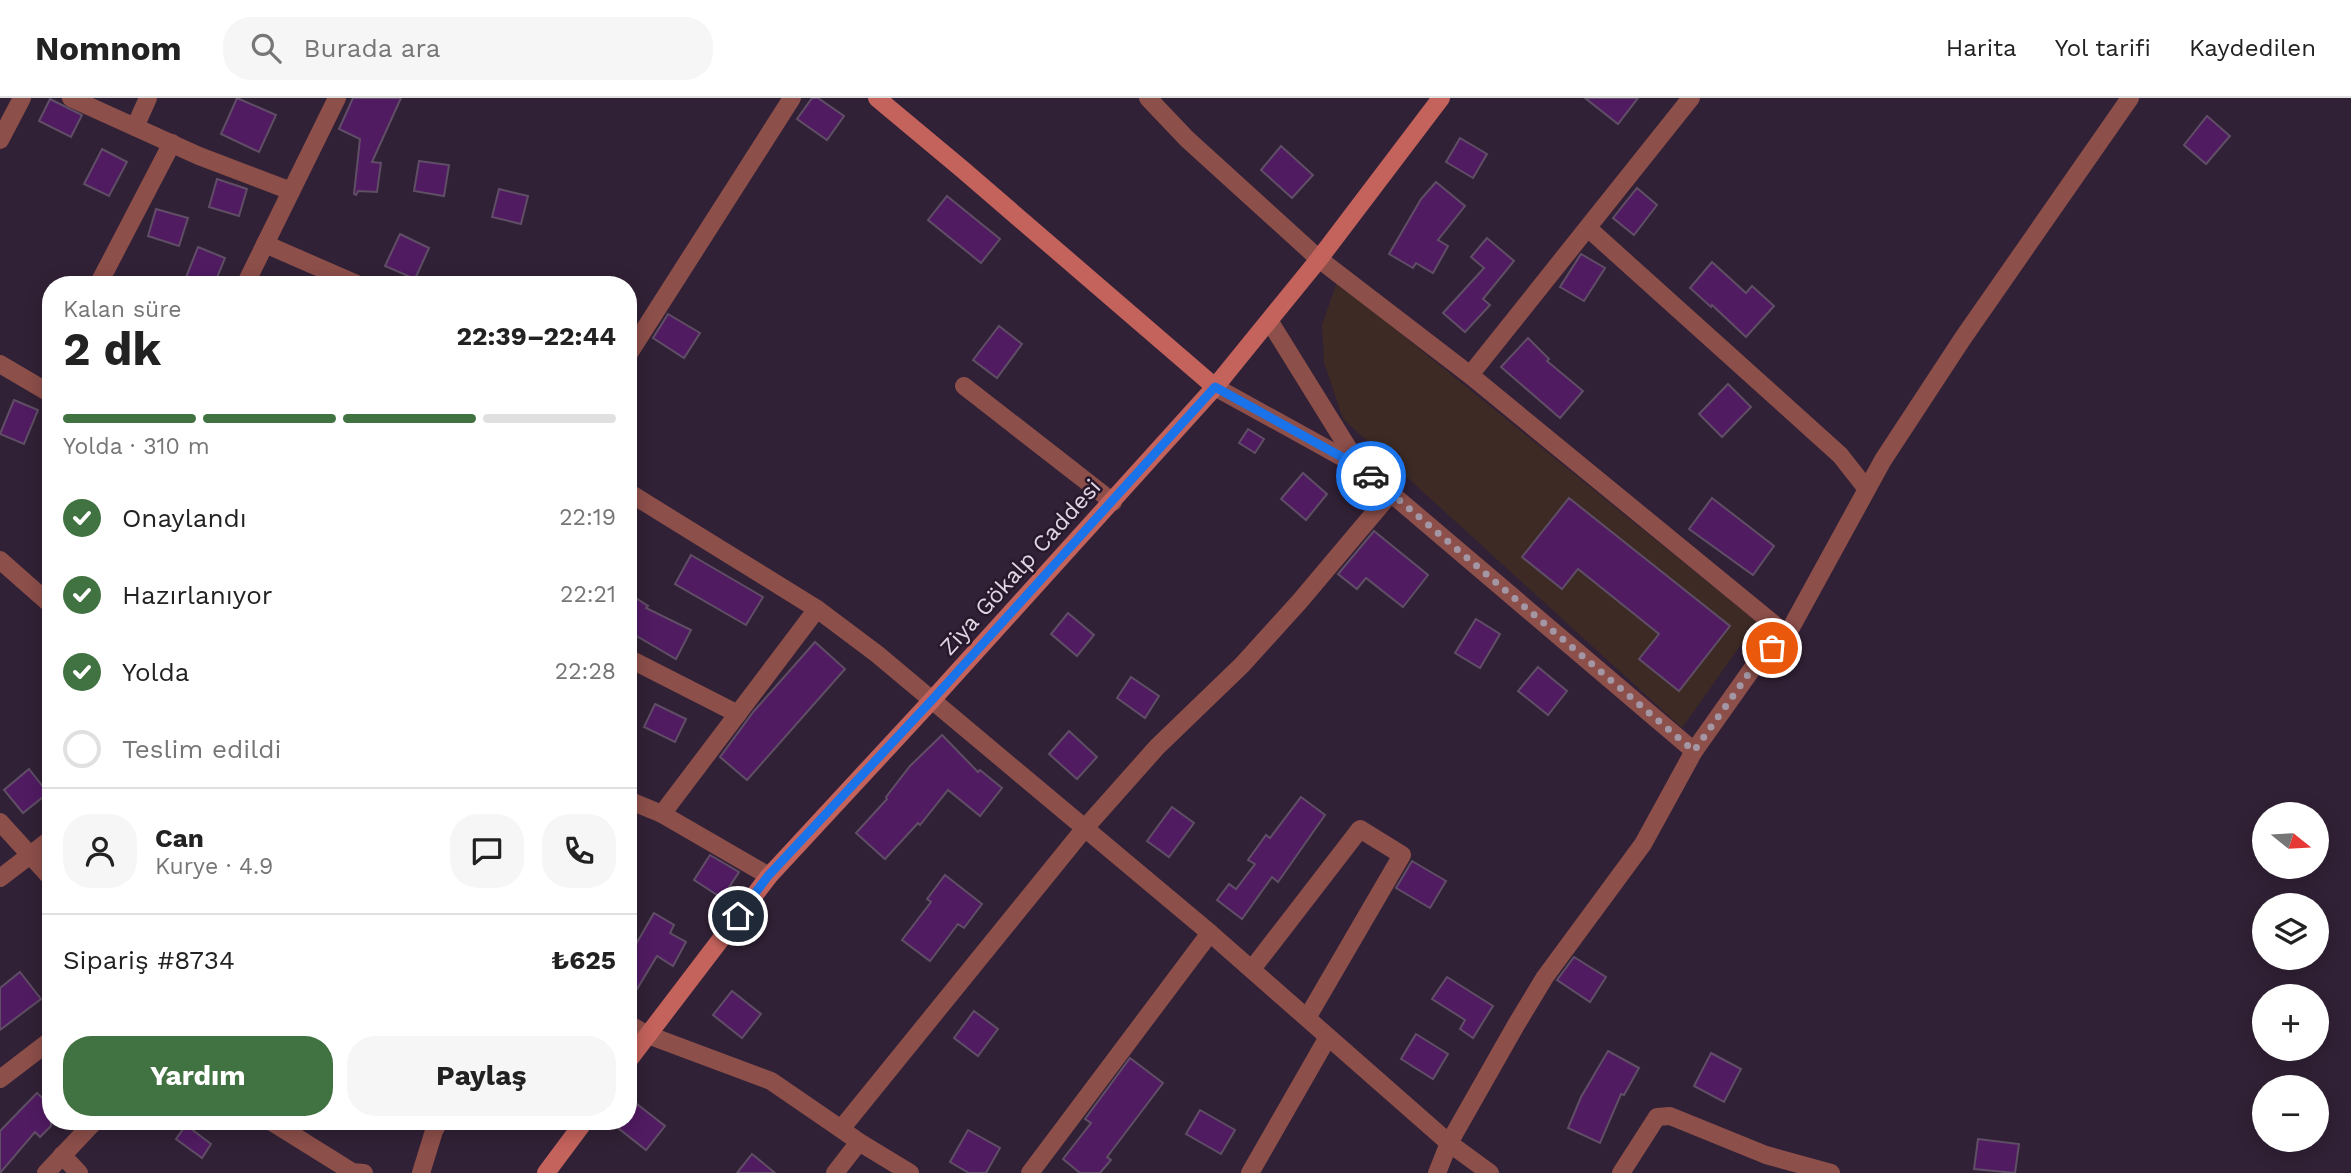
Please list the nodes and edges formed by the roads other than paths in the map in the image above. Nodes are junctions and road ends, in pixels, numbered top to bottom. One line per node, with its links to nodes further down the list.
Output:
1 (22, 98): 12 (street)
2 (71, 98): 11 (street)
3 (148, 98): 11 (street)
4 (337, 98): 14 (street)
5 (792, 98): 22 (street)
6 (877, 98): 27 (street)
7 (1148, 98): 17 (street)
8 (1441, 98): 17 (street, Ziya Gökalp Caddesi)
9 (1691, 98): 15 (street)
10 (2130, 98): 29 (street)
11 (135, 127): 13 (street)
12 (0, 140)
13 (172, 143): 14 (street); 18 (street)
14 (291, 191): 16 (street)
15 (1589, 229): 24 (street); 29 (street)
16 (265, 244): 19 (street); 20 (street)
17 (1319, 259): 21 (street, Ziya Gökalp Caddesi); 24 (street)
18 (103, 276)
19 (249, 276)
20 (338, 276)
21 (1270, 322): 27 (street, Ziya Gökalp Caddesi); 28 (street)
22 (637, 341)
23 (0, 364): 25 (street)
24 (1470, 375): 36 (street)
25 (42, 384)
26 (964, 386): 32 (street)
27 (1215, 387): 28 (street); 32 (street, Ziya Gökalp Caddesi)
28 (1360, 467): 30 (street)
29 (1866, 488): 36 (street)
30 (1391, 493): 40 (street); 44 (street)
31 (637, 498): 35 (street)
32 (1113, 502): 38 (street, Ziya Gökalp Caddesi)
33 (0, 560): 34 (street)
34 (42, 597)
35 (817, 609): 38 (street); 39 (street)
36 (1787, 635): 40 (street)
37 (637, 663): 39 (street)
38 (932, 700): 44 (street); 48 (street, Ziya Gökalp Caddesi)
39 (738, 714): 42 (street)
40 (1694, 751): 65 (street)
41 (637, 804): 42 (street)
42 (662, 814): 48 (street)
43 (0, 822): 46 (street)
44 (1085, 828): 50 (street); 59 (street)
45 (42, 846): 46 (street)
46 (29, 855): 47 (street); 49 (street)
47 (42, 869)
48 (768, 876): 54 (street, Ziya Gökalp Caddesi)
49 (0, 878)
50 (1210, 933): 51 (street); 74 (street)
51 (1252, 969): 52 (street); 52 (street)
52 (1307, 1018): 55 (street)
53 (637, 1029): 54 (street)
54 (648, 1035): 57 (street, Ziya Gökalp Caddesi); 59 (street)
55 (1328, 1037): 65 (street); 75 (street)
56 (42, 1047): 58 (street)
57 (637, 1049)
58 (0, 1079)
59 (841, 1129): 64 (street)
60 (86, 1130): 66 (street)
61 (285, 1130): 69 (street)
62 (435, 1130): 70 (street)
63 (578, 1130): 71 (street)
64 (859, 1142): 72 (street); 73 (street)
65 (1449, 1143): 76 (street); 77 (street)
66 (62, 1156): 67 (street); 68 (street)
67 (46, 1173)
68 (79, 1173)
69 (365, 1173)
70 (421, 1173)
71 (546, 1173)
72 (835, 1173)
73 (911, 1173)
74 (1030, 1173)
75 (1250, 1173)
76 (1437, 1173)
77 (1490, 1173)
78 (1621, 1173): 79 (street)
79 (1831, 1173)

